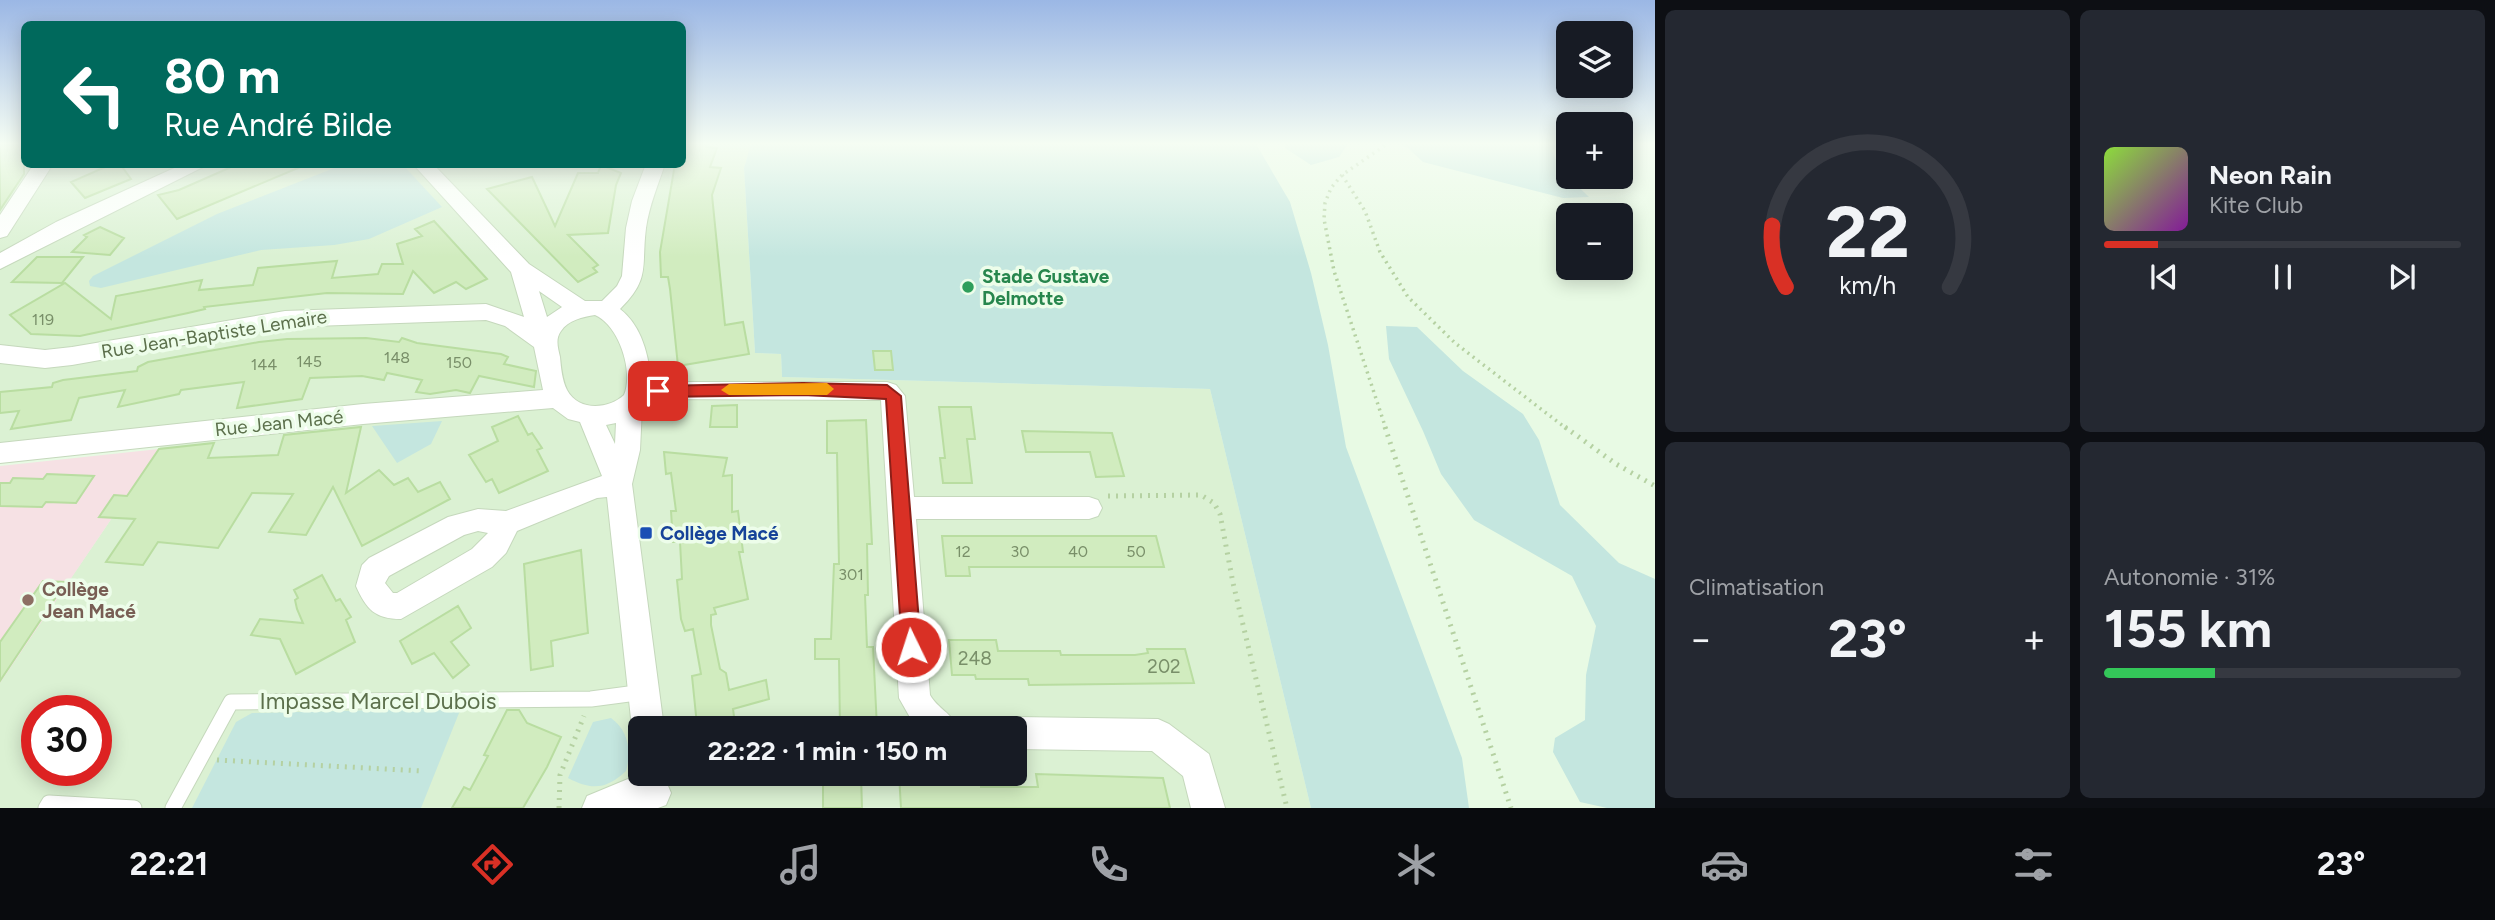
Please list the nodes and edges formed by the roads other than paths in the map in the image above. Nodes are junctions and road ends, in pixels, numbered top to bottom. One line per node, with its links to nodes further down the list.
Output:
1 (32, 182): 5 (street)
2 (162, 182): 6 (street)
3 (439, 182): 7 (street)
4 (649, 182): 9 (street)
5 (0, 230)
6 (1, 258)
7 (522, 269): 8 (street); 10 (street)
8 (580, 309): 9 (street); 10 (street)
9 (607, 309): 12 (street)
10 (546, 340): 11 (street, Rue Jean-Baptiste Lemaire); 13 (street)
11 (0, 354)
12 (635, 397): 14 (street); 16 (street); 17 (street)
13 (559, 398): 14 (street); 15 (street, Rue Jean Macé)
14 (590, 416): 16 (street)
15 (0, 453)
16 (619, 484): 19 (street); 20 (street)
17 (902, 508): 18 (street); 22 (street)
18 (1089, 508)
19 (507, 523)
20 (645, 692): 21 (street); 27 (lane, Impasse Marcel Dubois)
21 (647, 716)
22 (925, 716)
23 (1027, 733): 29 (street)
24 (654, 792): 28 (street)
25 (46, 808): 26 (lane)
26 (134, 808)
27 (173, 808)
28 (599, 808)
29 (1208, 808)

